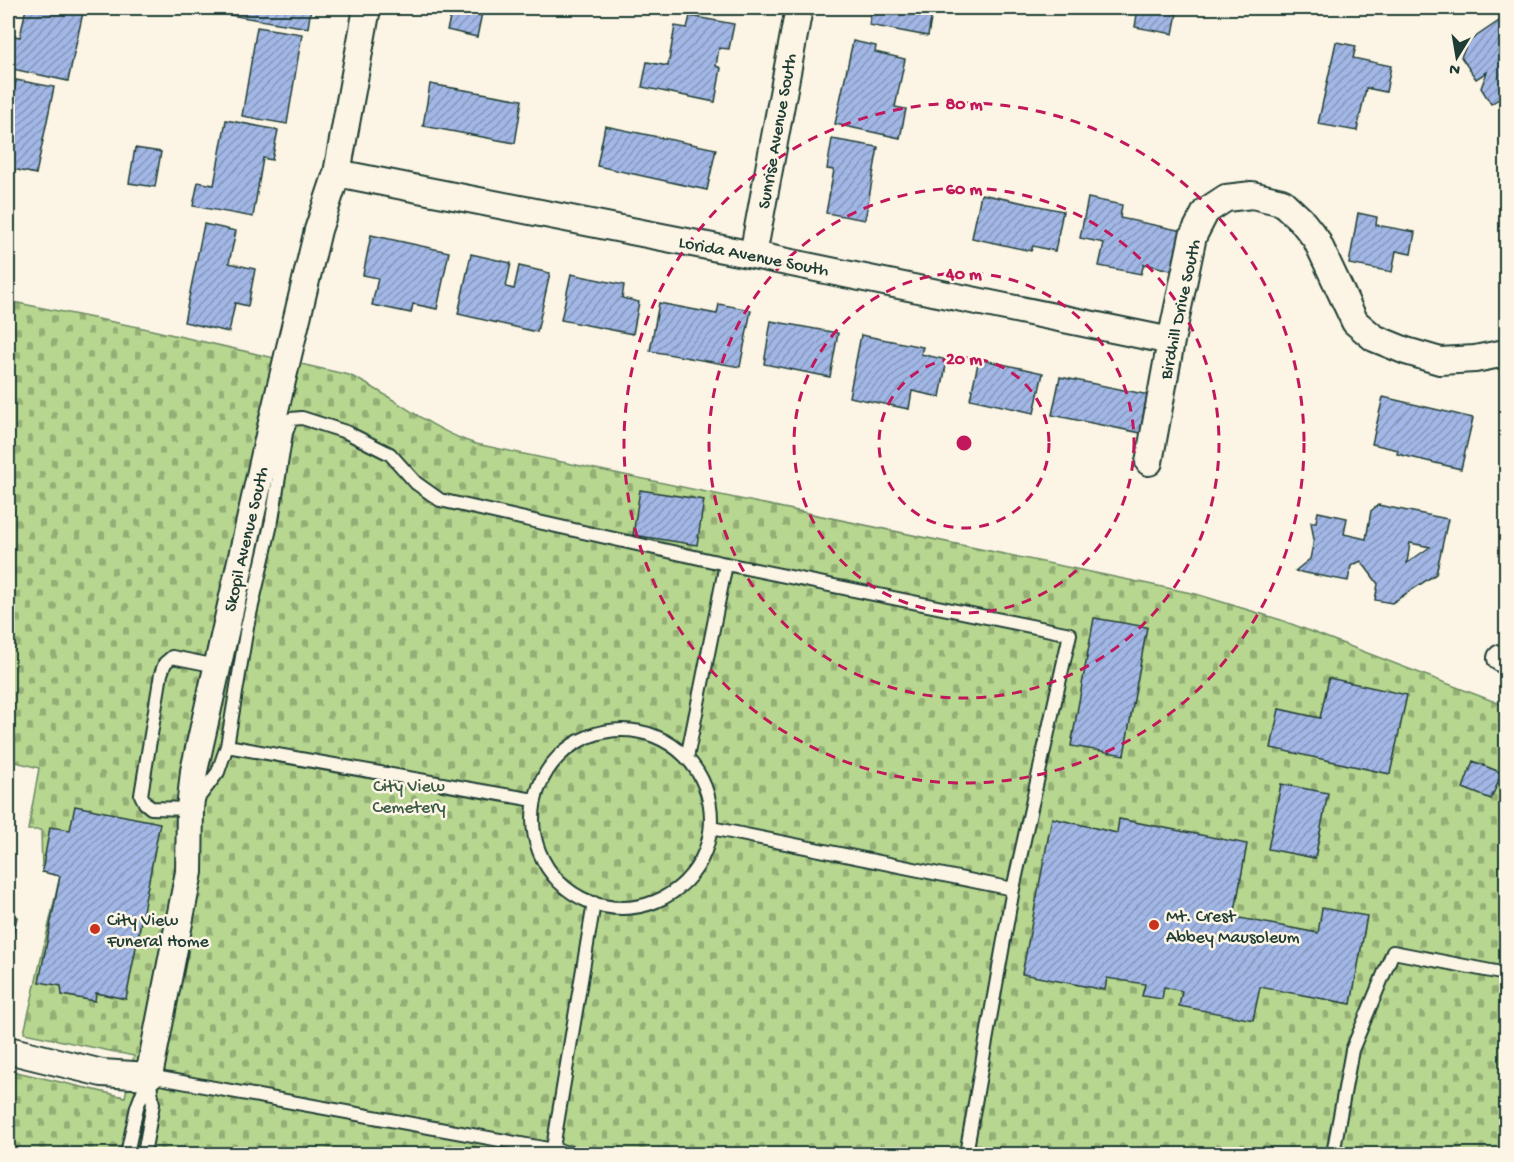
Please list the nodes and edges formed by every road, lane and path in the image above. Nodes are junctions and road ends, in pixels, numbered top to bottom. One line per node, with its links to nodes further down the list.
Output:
1 (367, 8): 3 (street, Skopil Avenue South)
2 (799, 8): 4 (street, Sunrise Avenue South)
3 (337, 173): 4 (street, Lorida Avenue South); 9 (street, Skopil Avenue South)
4 (753, 255): 5 (street, Lorida Avenue South)
5 (1171, 341): 6 (street, Birdhill Drive South); 7 (street, Birdhill Drive South)
6 (1500, 354)
7 (1149, 462)
8 (726, 564): 10 (lane); 11 (lane); 15 (lane)
9 (217, 666): 13 (street, Skopil Avenue South); 13 (lane)
10 (227, 747): 12 (lane); 13 (lane)
11 (687, 758): 12 (lane); 14 (lane)
12 (534, 801): 16 (lane)
13 (190, 809): 19 (street, Skopil Avenue South)
14 (711, 828): 15 (lane); 16 (lane)
15 (1013, 889): 24 (lane)
16 (594, 903): 20 (lane)
17 (1506, 974): 25 (lane)
18 (8, 1050): 19 (street)
19 (149, 1076): 20 (lane); 21 (lane); 22 (lane)
20 (552, 1152): 23 (lane)
21 (127, 1155)
22 (144, 1155)
23 (576, 1155)
24 (966, 1155)
25 (1333, 1155)

